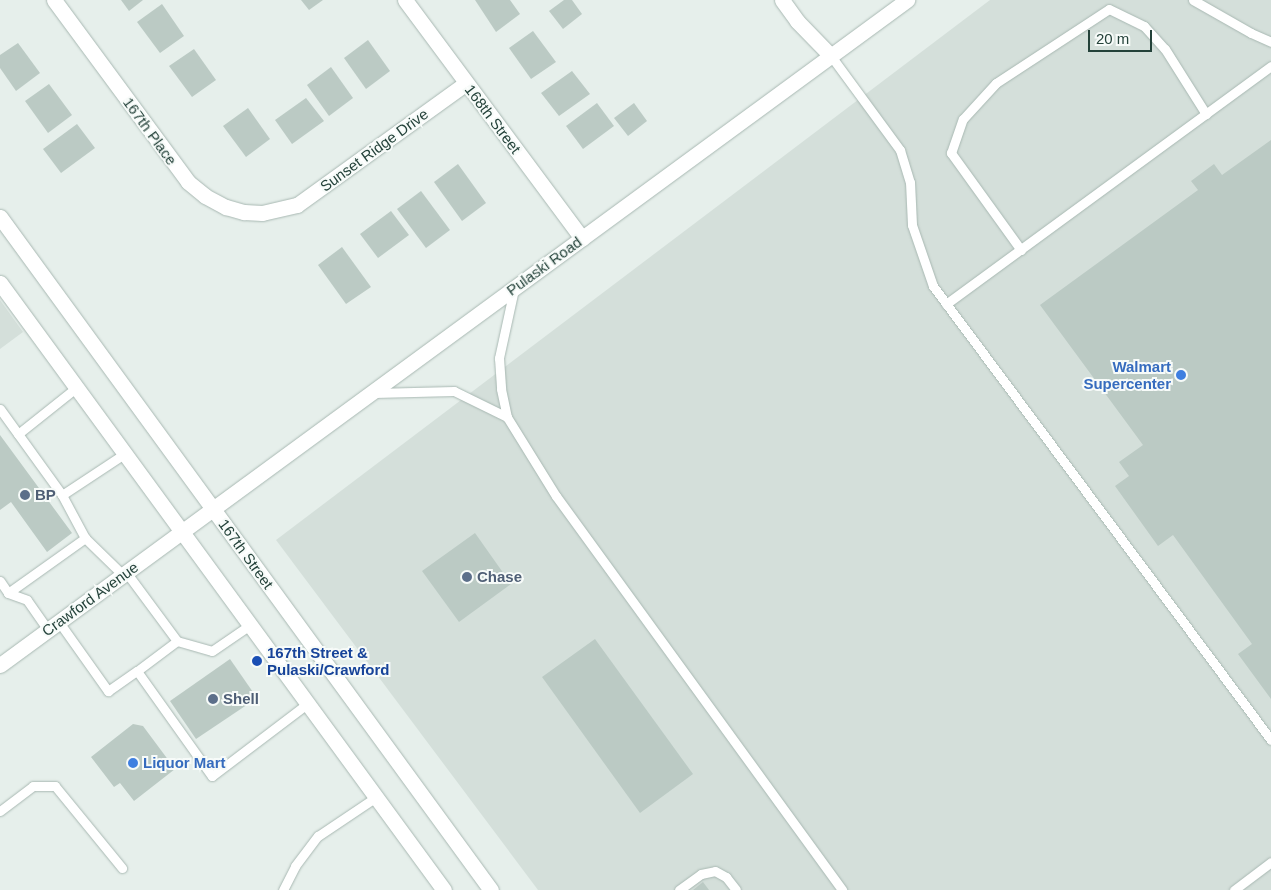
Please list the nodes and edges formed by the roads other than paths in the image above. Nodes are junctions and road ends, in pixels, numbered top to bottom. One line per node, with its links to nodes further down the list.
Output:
1 (54, 0): 11 (main road, 167th Place)
2 (405, 0): 9 (main road, 168th Street)
3 (782, 0): 7 (main road)
4 (907, 0): 7 (main road, Pulaski Road)
5 (1193, 0): 6 (lane)
6 (1271, 42)
7 (831, 56): 13 (main road, Pulaski Road); 17 (lane)
8 (1271, 66): 10 (lane)
9 (466, 83): 11 (main road, Sunset Ridge Drive); 13 (main road, 168th Street)
10 (1206, 114): 14 (lane); 14 (lane)
11 (278, 210)
12 (0, 217): 25 (main road, 167th Street)
13 (582, 238): 16 (main road, Pulaski Road)
14 (1021, 250): 17 (lane)
15 (0, 283): 18 (main road)
16 (514, 288): 19 (main road, Pulaski Road); 21 (lane)
17 (946, 304): 37 (lane)
18 (77, 388): 22 (lane); 23 (main road)
19 (372, 393): 21 (lane); 25 (main road, Pulaski Road)
20 (0, 409): 22 (lane)
21 (507, 418): 47 (lane)
22 (18, 434): 24 (lane)
23 (124, 454): 24 (lane); 26 (main road)
24 (62, 495): 27 (lane)
25 (213, 508): 26 (main road, Pulaski Road); 44 (main road, 167th Street)
26 (181, 532): 28 (main road, Crawford Avenue); 31 (main road)
27 (85, 538): 28 (lane); 30 (lane)
28 (124, 574): 32 (main road, Crawford Avenue); 33 (lane)
29 (0, 580): 30 (lane)
30 (8, 592): 32 (lane)
31 (250, 625): 33 (lane); 36 (main road)
32 (54, 626): 34 (main road, Crawford Avenue); 35 (lane)
33 (177, 641): 35 (lane)
34 (0, 665)
35 (137, 671): 36 (lane)
36 (308, 703): 38 (main road)
37 (1271, 740)
38 (376, 797): 42 (lane); 43 (main road)
39 (0, 811): 41 (lane)
40 (1271, 862): 48 (lane)
41 (122, 868)
42 (283, 890)
43 (444, 890)
44 (492, 890)
45 (679, 890): 46 (lane)
46 (736, 890)
47 (842, 890)
48 (1234, 890)

